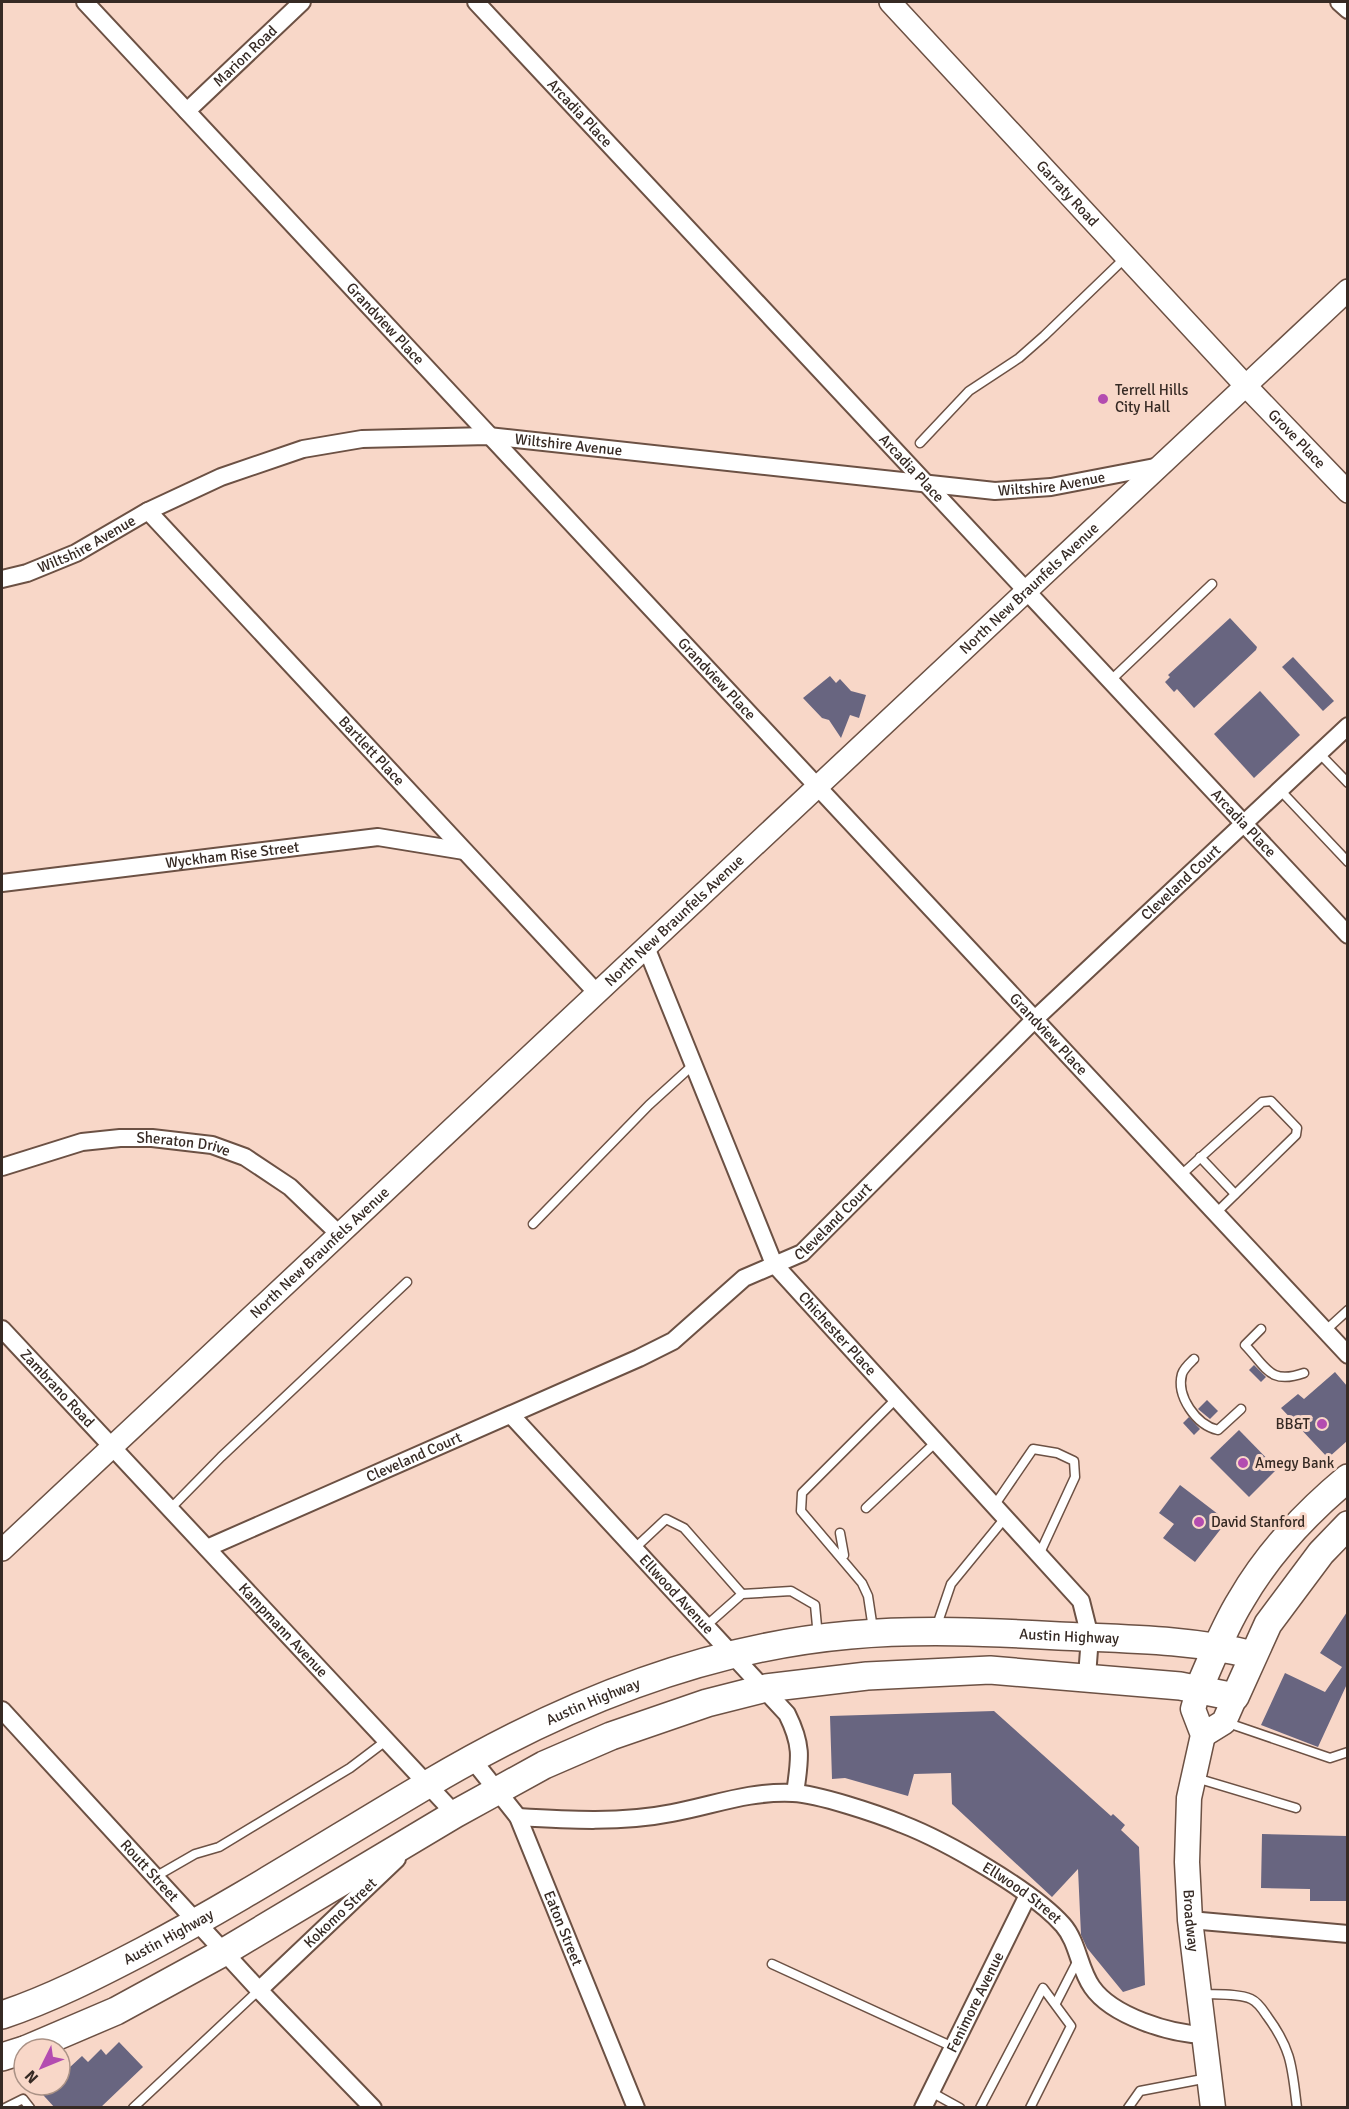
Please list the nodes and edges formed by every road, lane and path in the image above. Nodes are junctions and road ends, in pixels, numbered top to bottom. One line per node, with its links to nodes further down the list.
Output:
1 (85, 2): 7 (street, Grandview Place)
2 (302, 2): 7 (street, Marion Road)
3 (476, 2): 14 (street, Arcadia Place)
4 (890, 2): 8 (street, Garraty Road)
5 (1339, 2): 6 (street)
6 (1347, 10)
7 (187, 111): 11 (street, Grandview Place)
8 (1126, 257): 10 (street, Garraty Road); 12 (lane)
9 (1347, 290): 10 (street, North New Braunfels Avenue)
10 (1245, 386): 13 (street, North New Braunfels Avenue); 15 (street, Grove Place)
11 (488, 436): 14 (street, Wiltshire Avenue); 16 (street, Wiltshire Avenue); 24 (street, Grandview Place)
12 (920, 443)
13 (1160, 466): 14 (street, Wiltshire Avenue); 19 (street, North New Braunfels Avenue)
14 (926, 484): 19 (street, Arcadia Place)
15 (1347, 492)
16 (148, 511): 17 (street, Wiltshire Avenue); 27 (street, Bartlett Place)
17 (2, 579)
18 (1212, 584): 20 (lane)
19 (1026, 591): 20 (street, Arcadia Place); 24 (street, North New Braunfels Avenue)
20 (1110, 681): 26 (street, Arcadia Place)
21 (1347, 726): 22 (street, Cleveland Court)
22 (1319, 753): 23 (lane); 25 (street, Cleveland Court)
23 (1345, 780)
24 (817, 786): 31 (street, North New Braunfels Avenue); 33 (street, Grandview Place)
25 (1280, 790): 26 (street, Cleveland Court); 28 (lane)
26 (1244, 823): 30 (street, Arcadia Place); 33 (street, Cleveland Court)
27 (464, 851): 29 (street, Wyckham Rise Street); 32 (street, Bartlett Place)
28 (1347, 862)
29 (2, 883)
30 (1347, 935)
31 (646, 947): 32 (street, North New Braunfels Avenue); 34 (street, Chichester Place)
32 (597, 993): 41 (street, North New Braunfels Avenue)
33 (1035, 1018): 37 (street, Grandview Place); 42 (street, Cleveland Court)
34 (693, 1065): 40 (lane); 42 (street, Chichester Place)
35 (1200, 1158): 37 (lane); 38 (lane); 38 (lane)
36 (2, 1167): 41 (street, Sheraton Drive)
37 (1181, 1175): 39 (street, Grandview Place)
38 (1235, 1194): 39 (lane)
39 (1216, 1213): 47 (street, Grandview Place)
40 (533, 1224)
41 (339, 1234): 55 (street, North New Braunfels Avenue)
42 (774, 1264): 51 (street, Chichester Place); 53 (street, Cleveland Court)
43 (407, 1282): 58 (lane)
44 (1347, 1310): 47 (lane)
45 (2, 1329): 55 (street, Zambrano Road)
46 (1261, 1329): 50 (lane)
47 (1324, 1331): 48 (street, Grandview Place)
48 (1347, 1355)
49 (1194, 1359): 52 (lane)
50 (1304, 1373)
51 (896, 1399): 54 (street, Chichester Place); 66 (lane)
52 (1241, 1409)
53 (511, 1415): 62 (street, Cleveland Court); 63 (street, Ellwood Avenue)
54 (936, 1442): 57 (lane); 59 (street, Chichester Place)
55 (111, 1447): 58 (street, Kampmann Avenue); 64 (street, North New Braunfels Avenue)
56 (1347, 1479): 73 (main road)
57 (866, 1508)
58 (170, 1509): 62 (street, Kampmann Avenue)
59 (1000, 1512): 65 (street, Chichester Place); 65 (lane); 69 (lane)
60 (1346, 1530): 75 (main road)
61 (840, 1533): 66 (lane)
62 (207, 1548): 83 (street, Kampmann Avenue)
63 (635, 1548): 67 (lane); 68 (street, Ellwood Avenue)
64 (2, 1550)
65 (1039, 1555): 71 (street, Chichester Place)
66 (845, 1560): 70 (lane)
67 (742, 1594): 68 (lane); 72 (lane)
68 (707, 1625): 74 (street, Ellwood Avenue)
69 (935, 1631): 70 (main road, Austin Highway); 71 (main road, Austin Highway)
70 (874, 1634): 72 (main road, Austin Highway)
71 (1090, 1637): 73 (main road, Austin Highway); 76 (street, Chichester Place)
72 (819, 1640): 74 (main road, Austin Highway)
73 (1218, 1646): 75 (main road, Austin Highway); 78 (main road)
74 (735, 1655): 77 (street, Ellwood Avenue); 85 (main road, Austin Highway)
75 (1253, 1655): 79 (main road)
76 (1087, 1676): 77 (main road); 78 (main road)
77 (766, 1688): 88 (main road); 89 (street, Ellwood Avenue)
78 (1199, 1688): 79 (main road); 82 (main road)
79 (1235, 1697): 81 (main road)
80 (2, 1710): 94 (street, Routt Street)
81 (1224, 1722): 82 (main road); 84 (lane)
82 (1203, 1735): 86 (main road, Broadway)
83 (387, 1740): 87 (street, Kampmann Avenue); 94 (lane)
84 (1347, 1752)
85 (472, 1759): 87 (main road, Austin Highway); 88 (street, Eaton Street)
86 (1193, 1777): 90 (lane); 96 (main road, Broadway)
87 (428, 1783): 91 (street, Kampmann Avenue); 97 (main road, Austin Highway)
88 (498, 1790): 91 (main road); 92 (street, Eaton Street)
89 (795, 1793): 92 (street); 95 (street, Ellwood Street)
90 (1296, 1808)
91 (455, 1814): 93 (main road)
92 (518, 1817): 115 (street, Eaton Street)
93 (421, 1835): 99 (main road); 102 (street, Kokomo Street)
94 (155, 1877): 97 (street, Routt Street)
95 (1028, 1895): 100 (street, Ellwood Street); 108 (street, Fenimore Avenue)
96 (1190, 1920): 98 (street); 103 (main road, Broadway)
97 (197, 1923): 99 (street, Routt Street); 105 (main road, Austin Highway)
98 (1347, 1934)
99 (224, 1952): 102 (street, Routt Street); 107 (main road)
100 (1080, 1956): 104 (lane); 106 (street, Ellwood Street)
101 (772, 1964): 108 (lane)
102 (259, 1990): 113 (lane); 114 (street, Routt Street)
103 (1200, 1994): 106 (main road, Broadway); 122 (lane)
104 (1056, 2003): 118 (lane); 119 (lane)
105 (2, 2015)
106 (1205, 2035): 109 (main road, Broadway)
107 (54, 2037)
108 (953, 2048): 110 (street, Fenimore Avenue)
109 (1210, 2077): 120 (lane); 121 (main road, Broadway)
110 (931, 2092): 116 (street, Fenimore Avenue); 117 (lane)
111 (5, 2108): 112 (lane)
112 (30, 2108)
113 (133, 2108)
114 (373, 2108)
115 (636, 2108)
116 (923, 2108)
117 (960, 2108)
118 (981, 2108)
119 (1030, 2108)
120 (1128, 2108)
121 (1214, 2108)
122 (1297, 2108)

